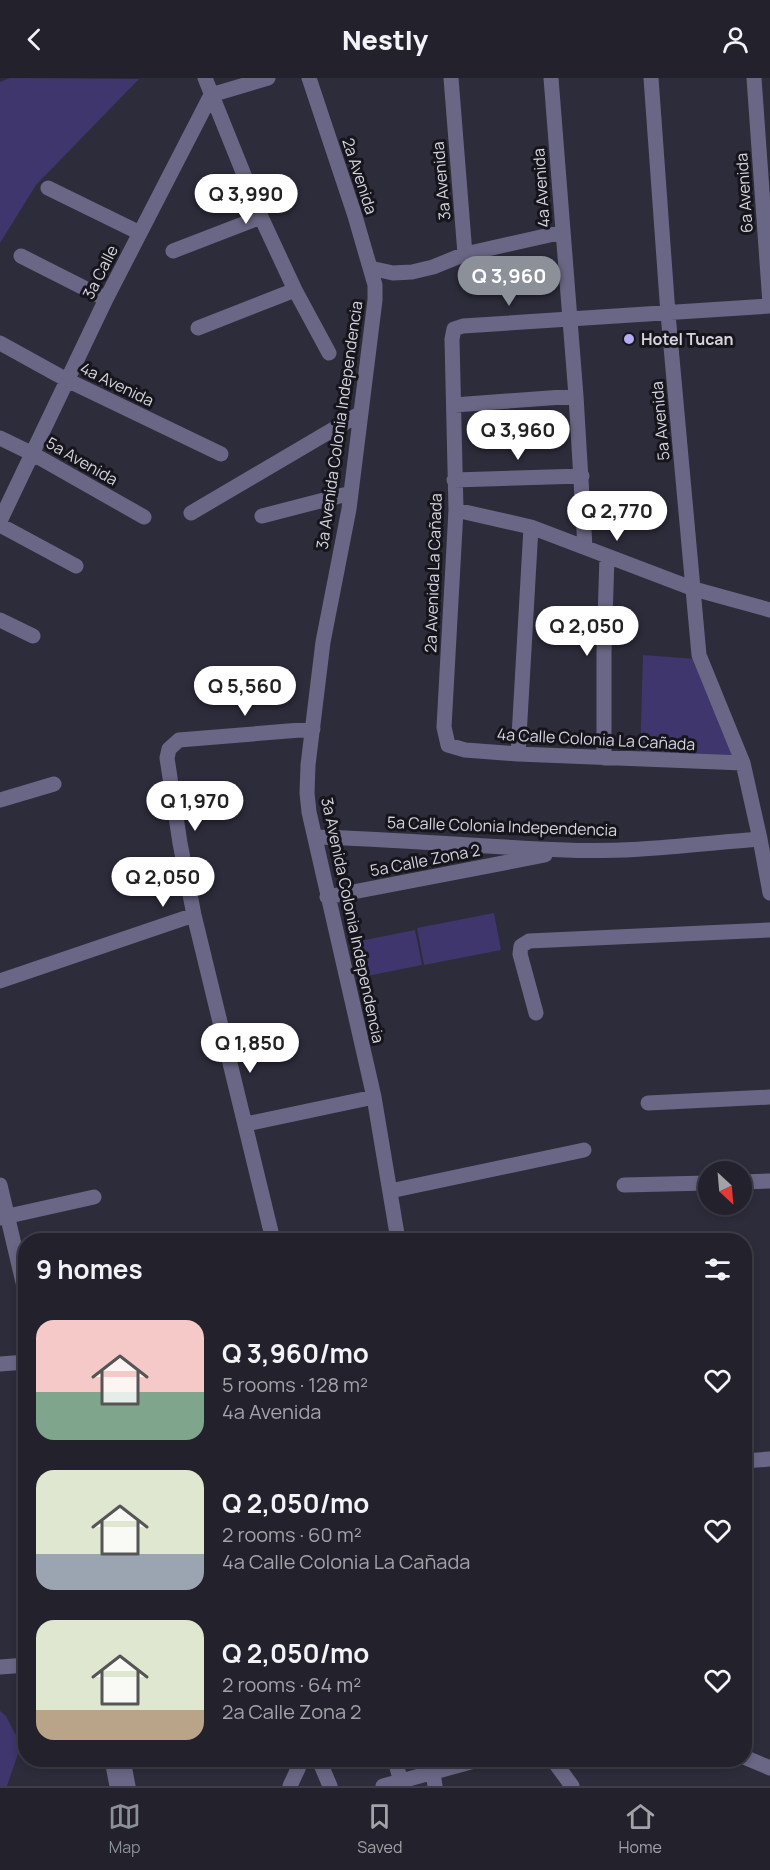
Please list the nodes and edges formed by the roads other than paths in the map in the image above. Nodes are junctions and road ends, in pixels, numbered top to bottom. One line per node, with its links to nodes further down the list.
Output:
1 (205, 78): 8 (street)
2 (268, 78): 8 (street)
3 (309, 78): 16 (street, 2a Avenida)
4 (451, 78): 14 (street, 3a Avenida)
5 (550, 78): 11 (street, 4a Avenida)
6 (651, 78): 21 (street, 5a Avenida)
7 (754, 78): 20 (street, 6a Avenida)
8 (211, 95): 10 (street); 12 (street, 3a Calle)
9 (48, 188): 12 (street)
10 (261, 217): 13 (street); 18 (street)
11 (563, 232): 14 (street); 22 (street, 4a Avenida)
12 (140, 233): 19 (street, 3a Calle)
13 (174, 251)
14 (465, 254): 16 (street)
15 (21, 256): 19 (street)
16 (370, 268): 17 (street, 2a Avenida)
17 (375, 285): 29 (street, 3a Avenida Colonia Independencia)
18 (295, 290): 23 (street); 25 (street)
19 (106, 299): 26 (street, 3a Calle)
20 (770, 305): 21 (street)
21 (668, 314): 22 (street); 45 (street, 5a Avenida)
22 (570, 320): 27 (street, 4a Avenida); 28 (street, 2a Avenida La Cañada)
23 (198, 328)
24 (0, 343): 26 (street, 4a Avenida)
25 (328, 353)
26 (67, 380): 31 (street, 3a Calle); 32 (street, 4a Avenida)
27 (576, 396): 28 (street); 33 (street, 4a Avenida)
28 (454, 405): 34 (street, 2a Avenida La Cañada)
29 (361, 413): 35 (street, 3a Avenida Colonia Independencia); 37 (street)
30 (0, 438): 31 (street, 5a Avenida)
31 (33, 454): 39 (street, 5a Avenida); 40 (street, 3a Calle)
32 (221, 454)
33 (582, 476): 34 (street); 42 (street, 4a Avenida)
34 (454, 480): 36 (street, 2a Avenida La Cañada)
35 (351, 493): 38 (street); 49 (street, 3a Avenida Colonia Independencia)
36 (456, 510): 41 (street); 50 (street, 2a Avenida La Cañada)
37 (191, 513)
38 (262, 516)
39 (144, 517)
40 (0, 523): 44 (street)
41 (531, 527): 42 (street); 51 (street)
42 (585, 547): 43 (street)
43 (607, 556): 45 (street); 52 (street)
44 (76, 566)
45 (694, 589): 46 (street); 53 (street, 5a Avenida)
46 (770, 610)
47 (0, 620): 48 (street)
48 (33, 636)
49 (313, 729): 56 (street, 3a Avenida Colonia Independencia); 61 (street)
50 (448, 745): 51 (street, 4a Calle Colonia La Cañada)
51 (518, 754): 52 (street, 4a Calle Colonia La Cañada)
52 (604, 758): 53 (street, 4a Calle Colonia La Cañada)
53 (742, 763): 57 (street, 5a Avenida)
54 (54, 784): 55 (street)
55 (0, 800)
56 (315, 837): 58 (street, 5a Calle Colonia Independencia); 60 (street, 3a Avenida Colonia Independencia)
57 (760, 839): 58 (street, 5a Calle Colonia Independencia); 59 (street, 5a Avenida)
58 (565, 850): 60 (street, 5a Calle Zona 2)
59 (770, 893)
60 (327, 897): 65 (street, 3a Avenida Colonia Independencia)
61 (194, 915): 63 (street); 68 (street)
62 (770, 930): 64 (street)
63 (0, 981)
64 (536, 1014)
65 (374, 1097): 68 (street); 75 (street, 3a Avenida Colonia Independencia)
66 (770, 1097): 67 (street)
67 (648, 1103)
68 (246, 1124): 78 (street)
69 (584, 1150): 75 (street)
70 (770, 1181): 71 (street)
71 (752, 1182)
72 (698, 1183): 74 (street)
73 (0, 1185): 77 (street)
74 (624, 1185)
75 (390, 1191): 79 (street, 3a Avenida Colonia Independencia)
76 (94, 1197): 77 (street)
77 (4, 1217): 80 (street)
78 (271, 1233)
79 (397, 1233)
80 (18, 1267)
81 (18, 1363): 82 (street)
82 (0, 1364)
83 (770, 1459): 84 (street)
84 (752, 1460)
85 (18, 1666): 86 (street)
86 (0, 1667)
87 (752, 1760): 95 (street)
88 (113, 1767): 98 (street)
89 (124, 1767): 99 (street)
90 (299, 1767): 100 (street)
91 (323, 1767): 101 (street)
92 (396, 1767): 97 (street)
93 (451, 1767): 96 (street)
94 (558, 1767): 103 (street)
95 (770, 1768)
96 (432, 1772): 97 (street)
97 (402, 1783): 102 (street)
98 (117, 1786)
99 (128, 1786)
100 (290, 1786)
101 (330, 1786)
102 (382, 1786)
103 (572, 1786)

